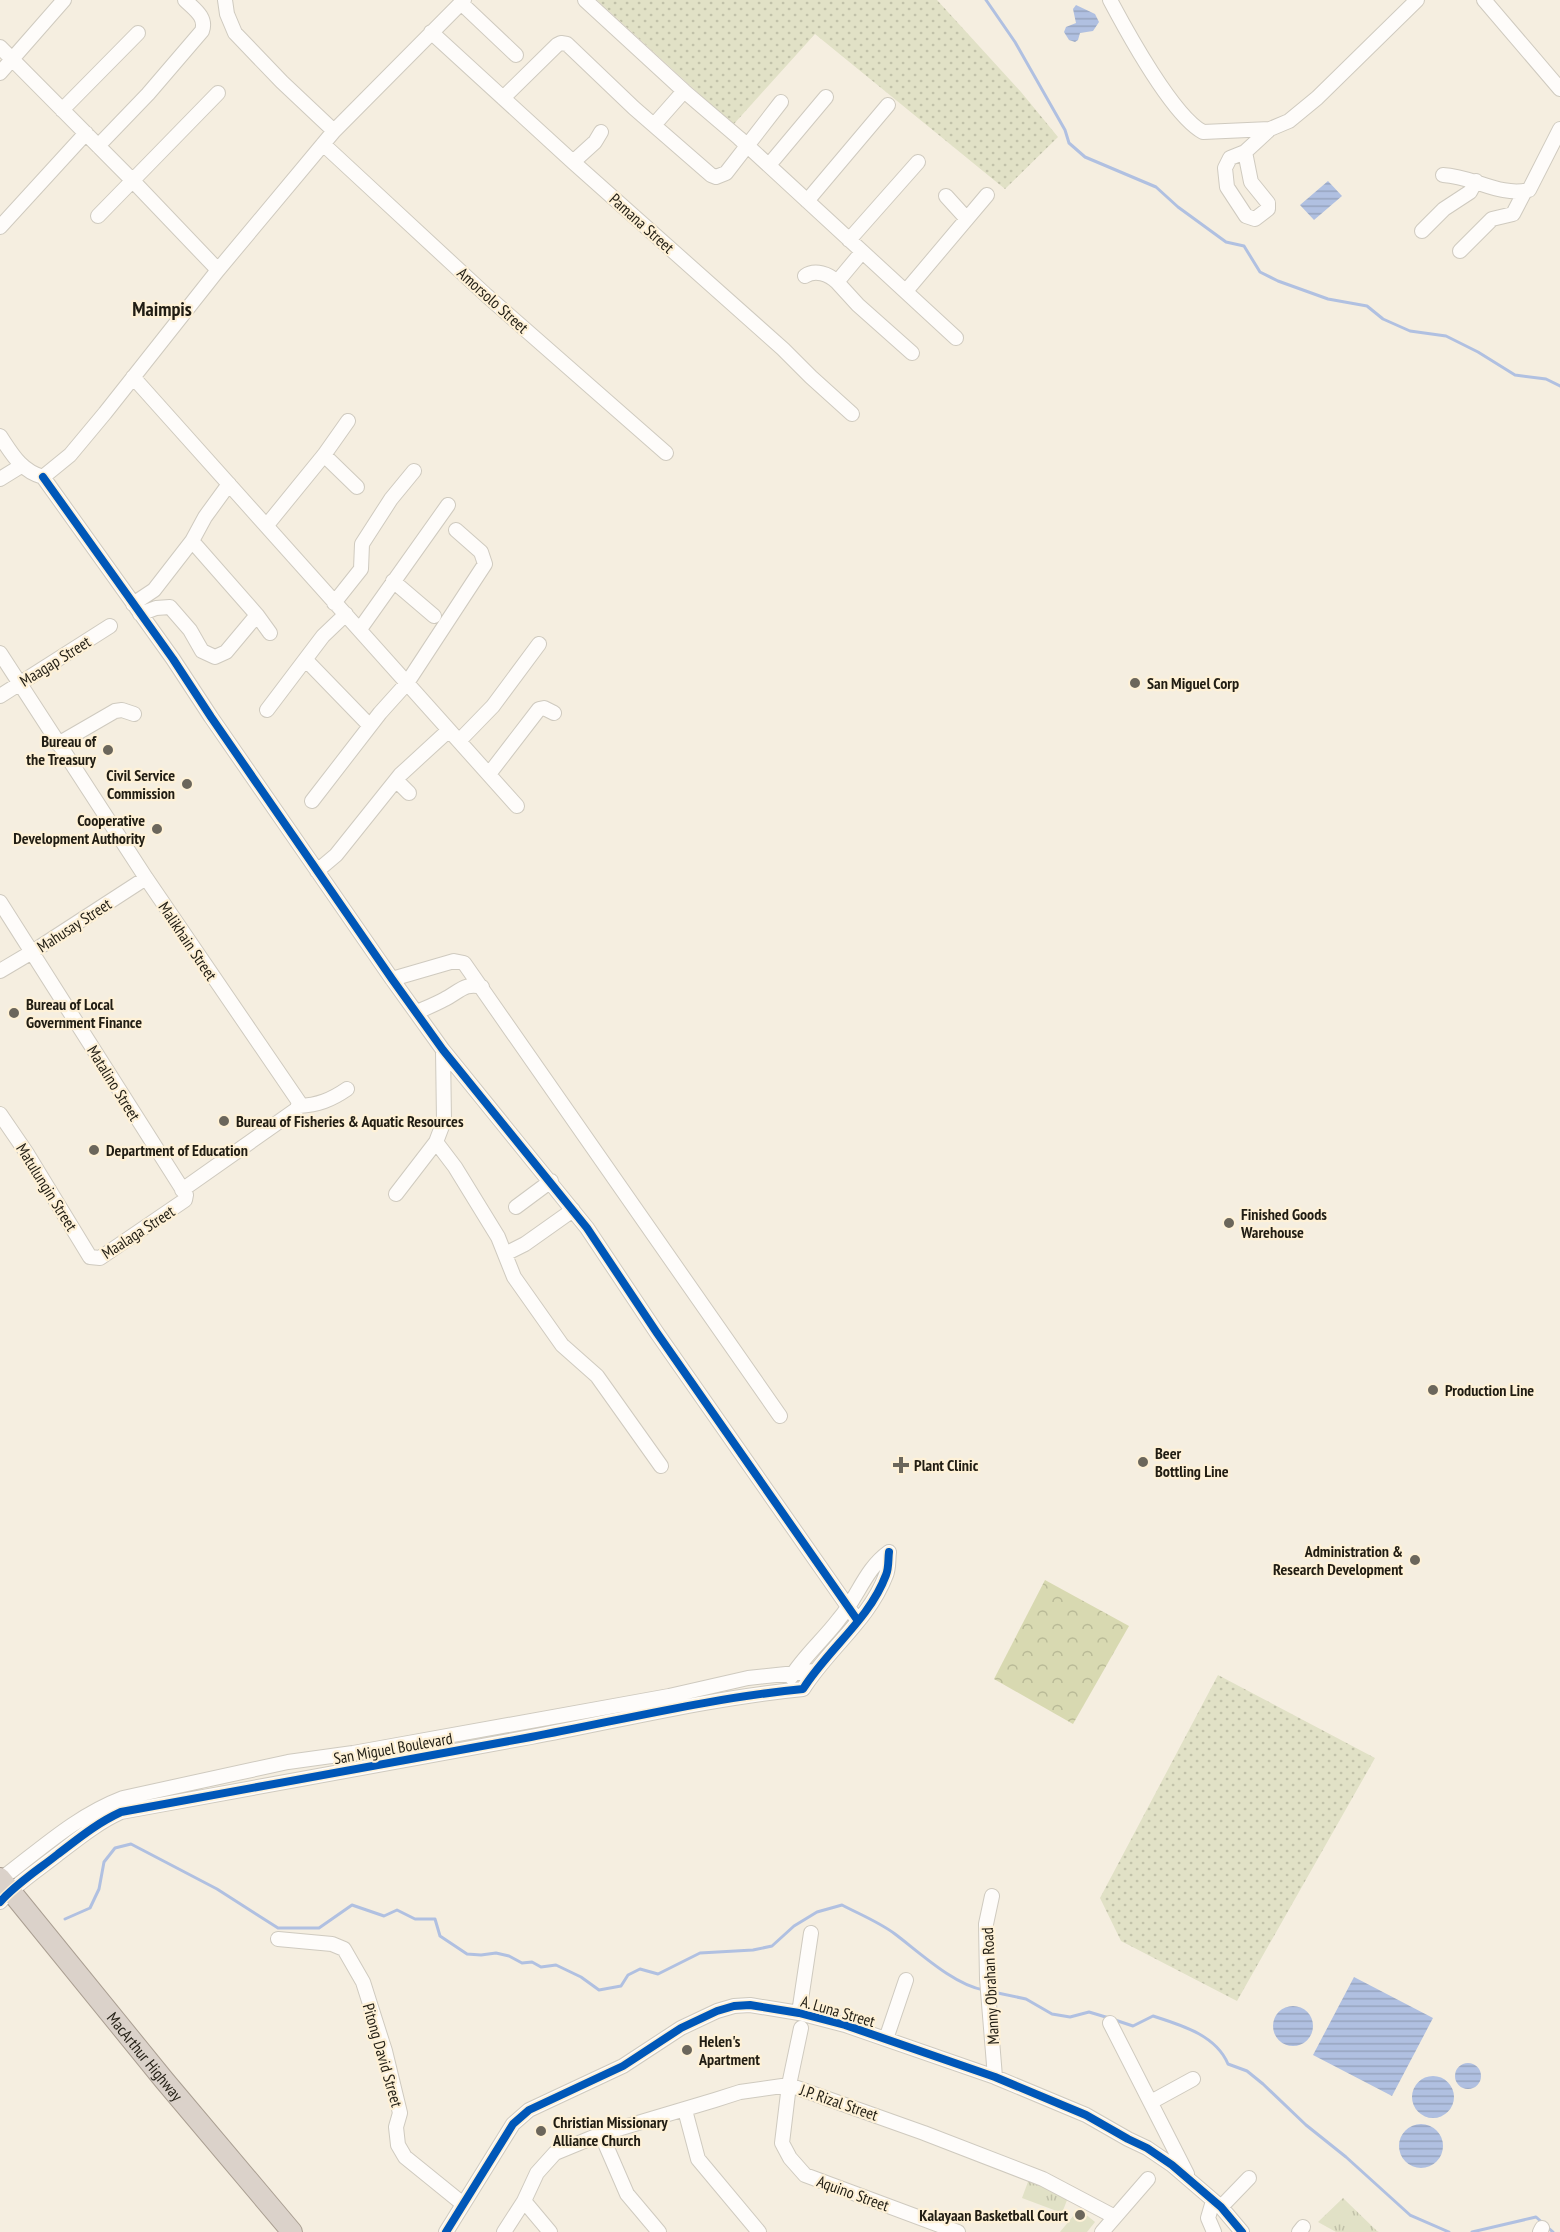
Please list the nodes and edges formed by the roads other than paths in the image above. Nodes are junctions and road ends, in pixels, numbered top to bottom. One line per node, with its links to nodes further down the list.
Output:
1 (64, 0): 13 (street)
2 (185, 0): 31 (street)
3 (225, 0): 26 (street)
4 (585, 0): 16 (street)
5 (1110, 0): 24 (street)
6 (1417, 0): 24 (street)
7 (1484, 0): 15 (street)
8 (463, 2): 9 (street); 12 (street)
9 (431, 32): 19 (street, Pamana Street); 26 (street)
10 (138, 33): 22 (street)
11 (0, 47): 13 (street)
12 (516, 54)
13 (12, 60): 14 (street); 22 (street)
14 (0, 73)
15 (1560, 89)
16 (684, 91): 23 (street); 30 (street)
17 (218, 93): 37 (street)
18 (826, 97): 35 (street)
19 (503, 98): 23 (street); 33 (street, Pamana Street)
20 (781, 102): 30 (street)
21 (888, 105): 42 (street)
22 (62, 110): 28 (street)
23 (654, 125): 30 (street)
24 (1270, 129): 32 (street)
25 (1560, 129): 39 (street)
26 (334, 131): 29 (street)
27 (601, 132): 33 (street)
28 (86, 134): 31 (street); 45 (street)
29 (323, 144): 50 (street); 60 (street, Amorsolo Street)
30 (747, 145): 35 (street)
31 (98, 146): 37 (street)
32 (1245, 152): 32 (street)
33 (573, 162): 57 (street, Pamana Street)
34 (918, 162): 47 (street)
35 (769, 165): 42 (street)
36 (1443, 175): 38 (street)
37 (133, 181): 43 (street); 50 (street)
38 (1476, 181): 39 (street); 46 (street)
39 (1526, 191): 48 (street)
40 (987, 195): 44 (street)
41 (946, 196): 44 (street)
42 (807, 201): 47 (street)
43 (98, 216)
44 (966, 218): 53 (street)
45 (0, 227)
46 (1422, 231)
47 (849, 240): 49 (street)
48 (1460, 251)
49 (862, 252): 52 (street); 53 (street)
50 (218, 270): 56 (street)
51 (805, 276): 52 (street)
52 (837, 282): 55 (street)
53 (906, 291): 54 (street)
54 (956, 338)
55 (912, 353)
56 (133, 377): 64 (street); 66 (street)
57 (852, 414)
58 (348, 421): 61 (street)
59 (0, 436): 62 (street)
60 (666, 453)
61 (324, 455): 67 (street); 69 (street)
62 (21, 465): 64 (street); 65 (street)
63 (414, 471): 73 (street)
64 (43, 477): 74 (street)
65 (0, 479)
66 (230, 484): 69 (street); 71 (street)
67 (357, 487)
68 (448, 505): 72 (street)
69 (267, 525): 73 (street)
70 (456, 530): 84 (street)
71 (192, 541): 74 (street); 76 (street)
72 (393, 581): 77 (street); 79 (street)
73 (334, 603): 75 (street)
74 (137, 609): 76 (street); 99 (street)
75 (346, 614): 79 (street); 83 (street)
76 (257, 615): 80 (street)
77 (434, 616)
78 (110, 626): 85 (street, Maagap Street)
79 (360, 629): 84 (street)
80 (270, 633)
81 (539, 644): 92 (street)
82 (0, 653): 85 (street, Malikhain Street)
83 (306, 660): 87 (street); 90 (street)
84 (407, 682): 90 (street); 91 (street)
85 (20, 683): 86 (street, Maagap Street); 93 (street, Malikhain Street)
86 (0, 696)
87 (267, 710)
88 (554, 713): 94 (street)
89 (134, 714): 93 (street)
90 (370, 726): 97 (street)
91 (448, 730): 92 (street); 95 (street)
92 (459, 741): 94 (street)
93 (58, 744): 100 (street, Malikhain Street)
94 (489, 774): 98 (street)
95 (396, 780): 96 (street); 99 (street)
96 (409, 793)
97 (312, 801)
98 (517, 806)
99 (317, 871): 104 (street)
100 (146, 878): 102 (street, Mahusay Street); 109 (street, Malikhain Street)
101 (0, 902): 102 (street, Matalino Street)
102 (32, 952): 103 (street, Mahusay Street); 114 (street, Matalino Street)
103 (0, 971)
104 (392, 979): 105 (street); 106 (street)
105 (482, 987): 106 (street); 119 (street)
106 (417, 1012): 107 (street)
107 (443, 1050): 111 (street); 112 (street)
108 (347, 1089): 109 (street)
109 (299, 1106): 114 (street)
110 (0, 1114): 118 (street, Matulungin Street)
111 (436, 1142): 113 (street); 117 (street)
112 (551, 1181): 115 (street); 116 (street)
113 (396, 1194)
114 (182, 1197): 118 (street, Maalaga Street)
115 (516, 1207)
116 (573, 1210): 117 (street); 121 (street)
117 (505, 1254): 120 (street)
118 (94, 1258)
119 (780, 1416)
120 (661, 1466)
121 (848, 1606): 122 (street); 122 (street); 124 (street)
122 (858, 1621): 123 (street)
123 (814, 1671): 124 (street, San Miguel Boulevard); 125 (street, San Miguel Boulevard)
124 (794, 1674): 125 (street); 126 (street, San Miguel Boulevard)
125 (783, 1691): 127 (street, San Miguel Boulevard)
126 (575, 1712): 127 (street); 128 (street, San Miguel Boulevard)
127 (577, 1729): 130 (street, San Miguel Boulevard)
128 (288, 1762): 129 (street, San Miguel Boulevard); 130 (street)
129 (222, 1778): 131 (street); 132 (street, San Miguel Boulevard)
130 (294, 1780): 131 (street, San Miguel Boulevard)
131 (227, 1792): 132 (street, San Miguel Boulevard)
132 (3, 1887): 154 (highway, MacArthur Highway)
133 (992, 1896): 141 (street, Manny Obrahan Road)
134 (811, 1933): 137 (street)
135 (278, 1939): 151 (street, Pitong David Street)
136 (906, 1980): 140 (street)
137 (800, 2013): 140 (street, A. Luna Street); 151 (street, A. Luna Street)
138 (1110, 2024): 144 (street)
139 (801, 2028): 143 (street, Aquino Street)
140 (886, 2039): 141 (street, A. Luna Street)
141 (995, 2077): 149 (street, A. Luna Street)
142 (1193, 2079): 144 (street)
143 (789, 2085): 145 (street, J.P. Rizal Street); 153 (street, J.P. Rizal Street); 160 (street, Aquino Street)
144 (1151, 2102): 149 (street)
145 (685, 2110): 146 (street, J.P. Rizal Street); 159 (street)
146 (601, 2134): 150 (street, J.P. Rizal Street); 158 (street)
147 (1249, 2178): 152 (street)
148 (1148, 2179): 153 (street)
149 (1190, 2180): 152 (street, A. Luna Street)
150 (524, 2201): 156 (street, J.P. Rizal Street); 157 (street)
151 (463, 2204): 155 (street, A. Luna Street)
152 (1217, 2204): 162 (street); 163 (street, A. Luna Street)
153 (1115, 2217): 161 (street)
154 (292, 2232)
155 (446, 2232)
156 (504, 2232)
157 (550, 2232)
158 (659, 2232)
159 (759, 2232)
160 (958, 2232)
161 (1102, 2232)
162 (1214, 2232)
163 (1242, 2232)

